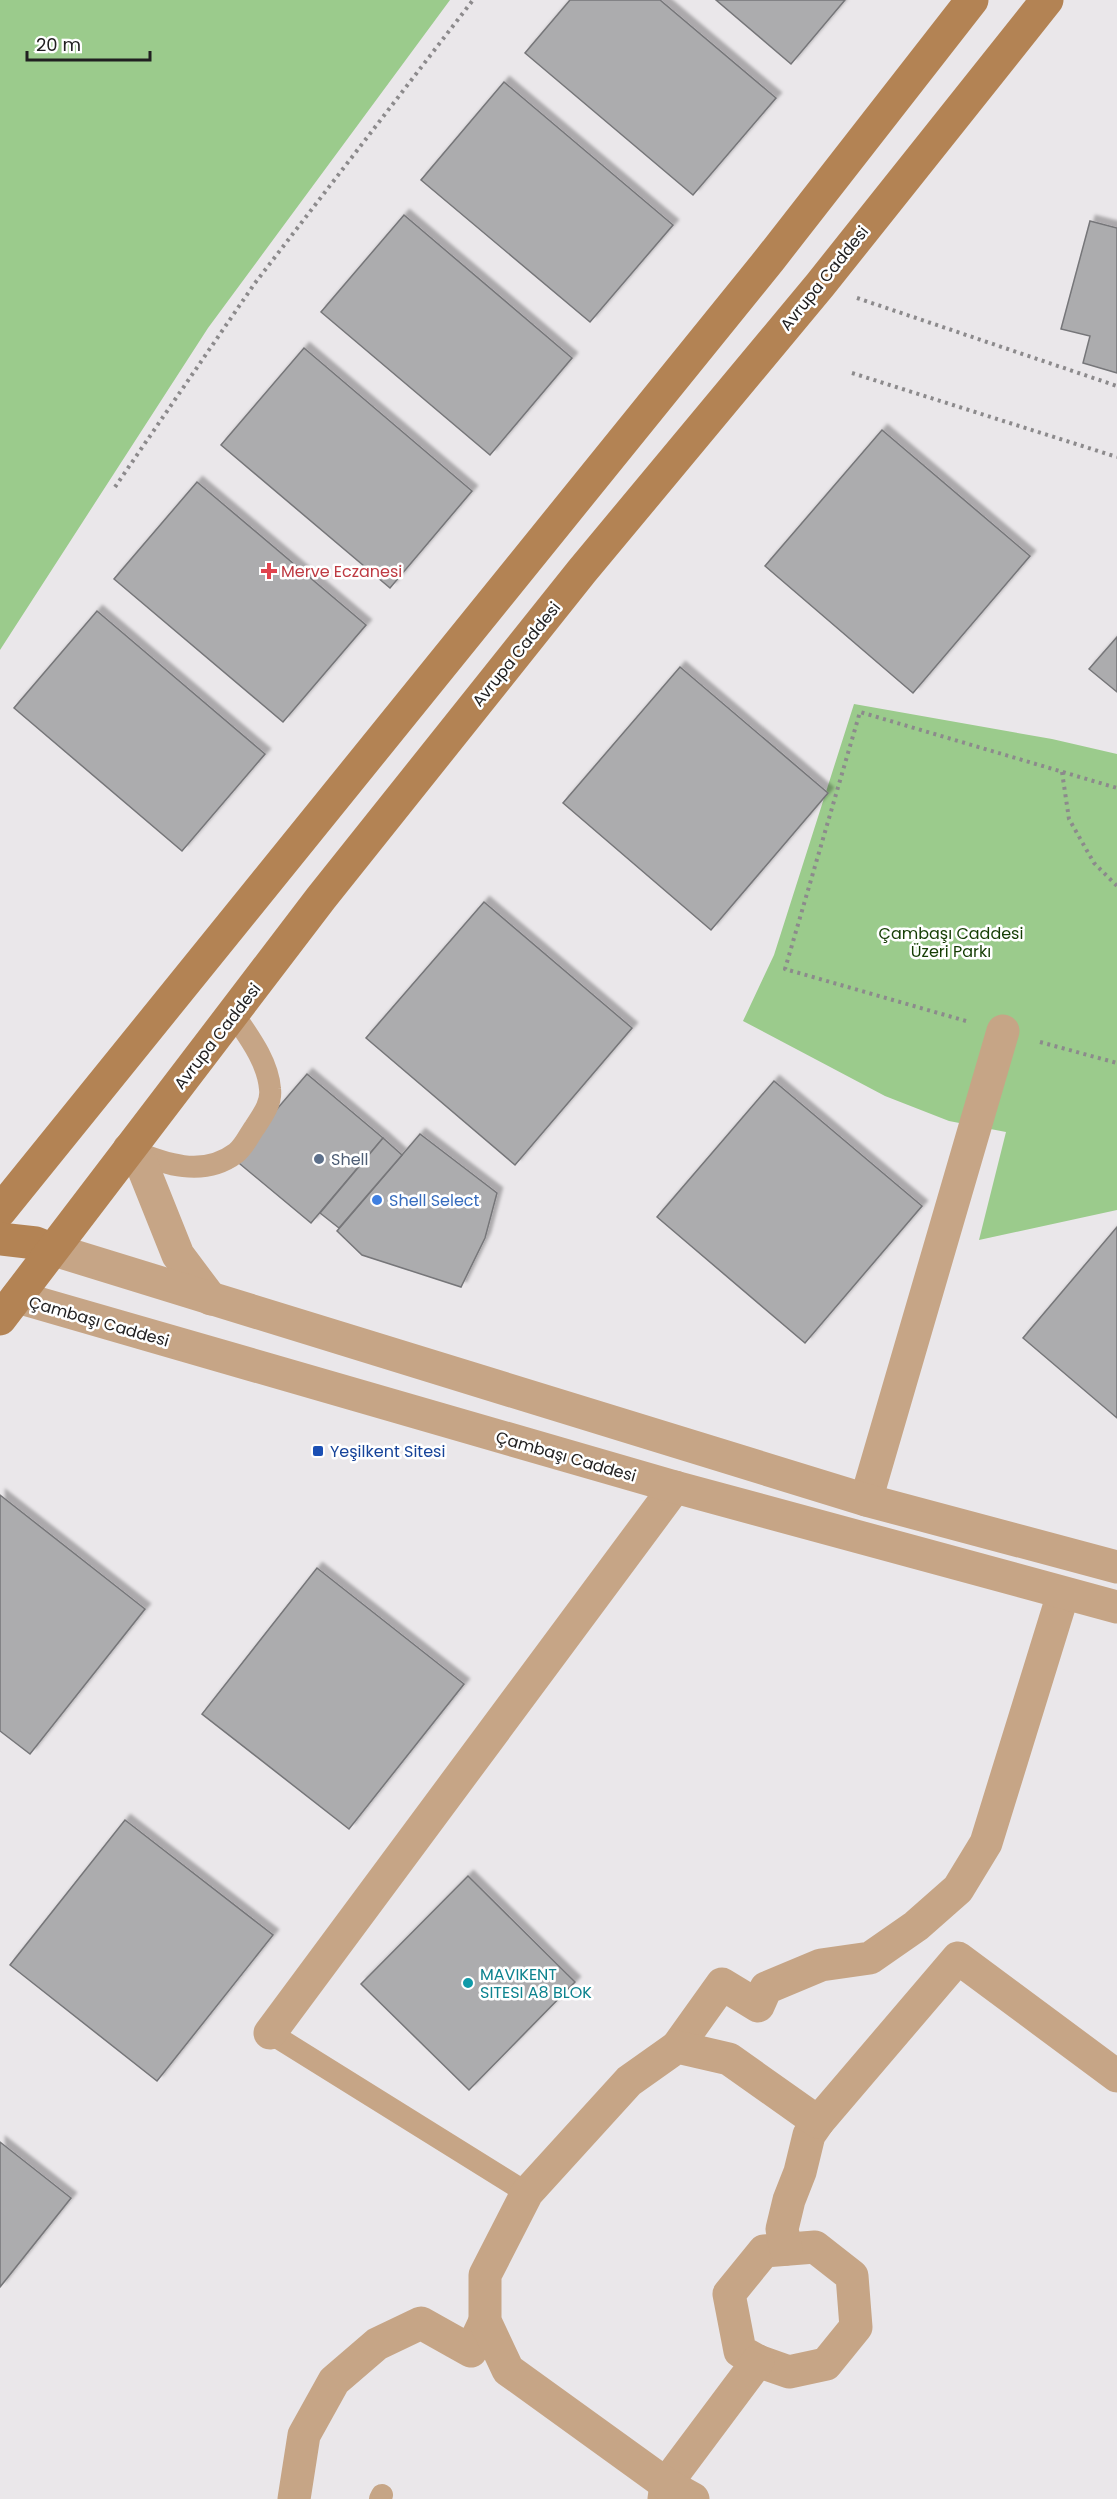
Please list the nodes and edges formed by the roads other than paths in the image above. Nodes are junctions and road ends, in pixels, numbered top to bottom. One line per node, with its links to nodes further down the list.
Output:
1 (972, 0): 6 (main road)
2 (1047, 0): 3 (main road, Avrupa Caddesi)
3 (234, 1015): 5 (main road, Avrupa Caddesi); 5 (lane)
4 (1003, 1032): 12 (street)
5 (129, 1149): 8 (main road, Avrupa Caddesi); 9 (street)
6 (0, 1211)
7 (0, 1239): 8 (main road)
8 (51, 1249): 9 (street); 10 (main road, Avrupa Caddesi)
9 (211, 1299): 12 (street)
10 (6, 1300): 11 (street, Çambaşı Caddesi)
11 (675, 1487): 14 (street, Çambaşı Caddesi); 16 (street)
12 (866, 1500): 13 (street)
13 (1117, 1566)
14 (1063, 1594): 15 (street, Çambaşı Caddesi); 17 (street)
15 (1117, 1607)
16 (270, 2033): 20 (lane)
17 (677, 2047): 19 (street); 20 (street)
18 (1112, 2062): 19 (street)
19 (818, 2122): 21 (street)
20 (527, 2193): 22 (street)
21 (786, 2249): 23 (street); 23 (street)
22 (485, 2321): 24 (street); 25 (street)
23 (758, 2361): 24 (street)
24 (674, 2494)
25 (294, 2499)

